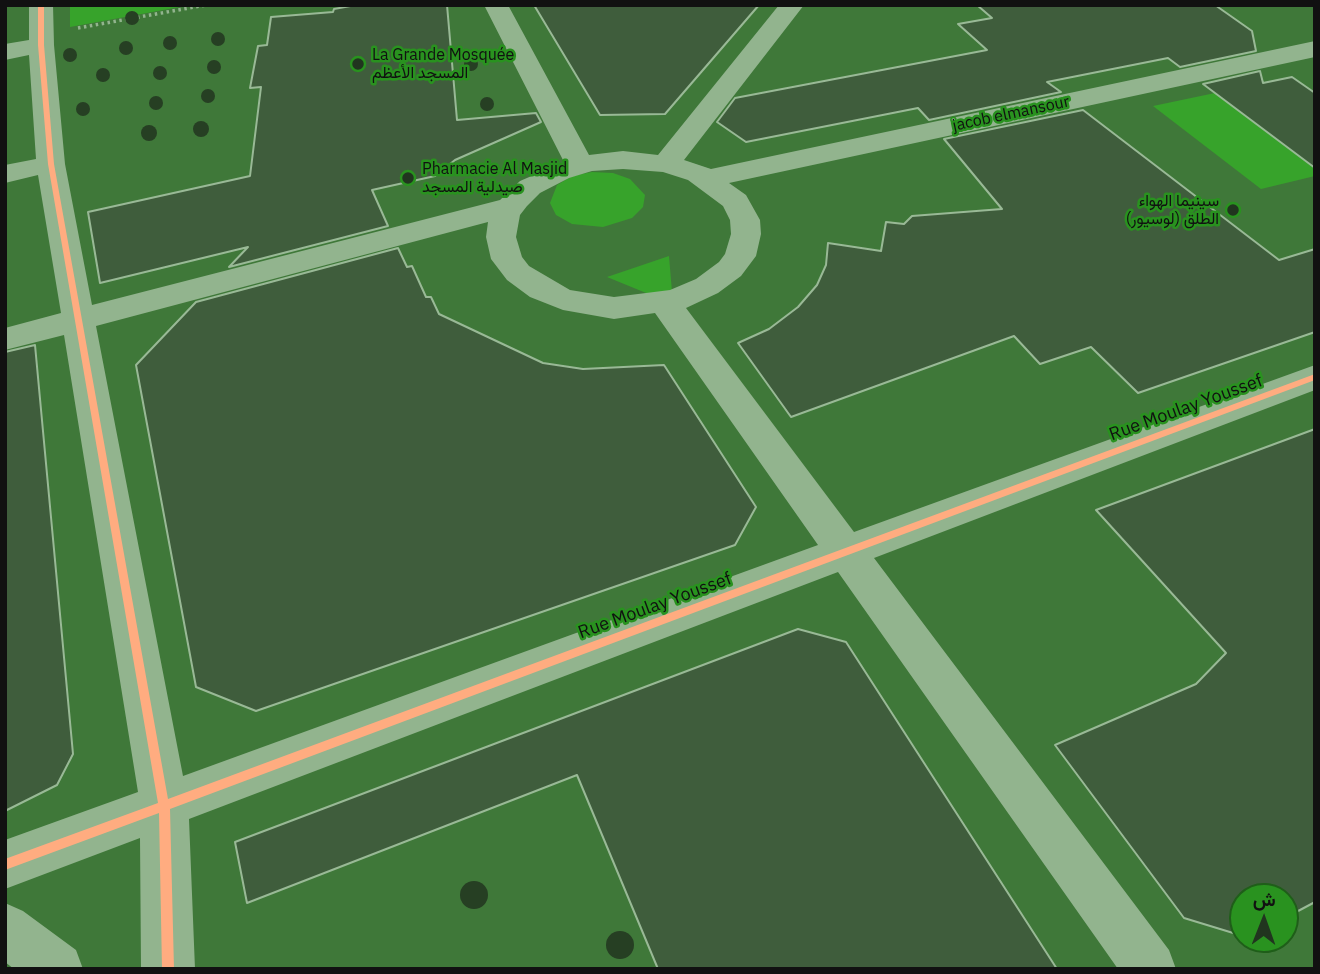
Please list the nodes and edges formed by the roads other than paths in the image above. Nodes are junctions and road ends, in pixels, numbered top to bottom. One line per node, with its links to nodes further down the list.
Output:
1 (41, 5): 4 (street)
2 (496, 5): 8 (street)
3 (792, 5): 7 (street)
4 (23, 48): 6 (street)
5 (1315, 49): 10 (street, jacob elmansour)
6 (51, 164): 9 (street); 13 (street)
7 (666, 164): 8 (street); 10 (street)
8 (580, 165): 11 (street)
9 (5, 174)
10 (707, 179): 12 (street)
11 (510, 207): 12 (street); 13 (street)
12 (665, 303): 16 (street)
13 (78, 321): 14 (street); 17 (street)
14 (5, 339)
15 (1315, 377): 16 (street, Rue Moulay Youssef)
16 (846, 552): 17 (street, Rue Moulay Youssef); 22 (street)
17 (164, 805): 18 (street, Rue Moulay Youssef); 21 (street)
18 (5, 865)
19 (5, 929): 20 (street)
20 (57, 969)
21 (168, 969)
22 (1150, 969)

